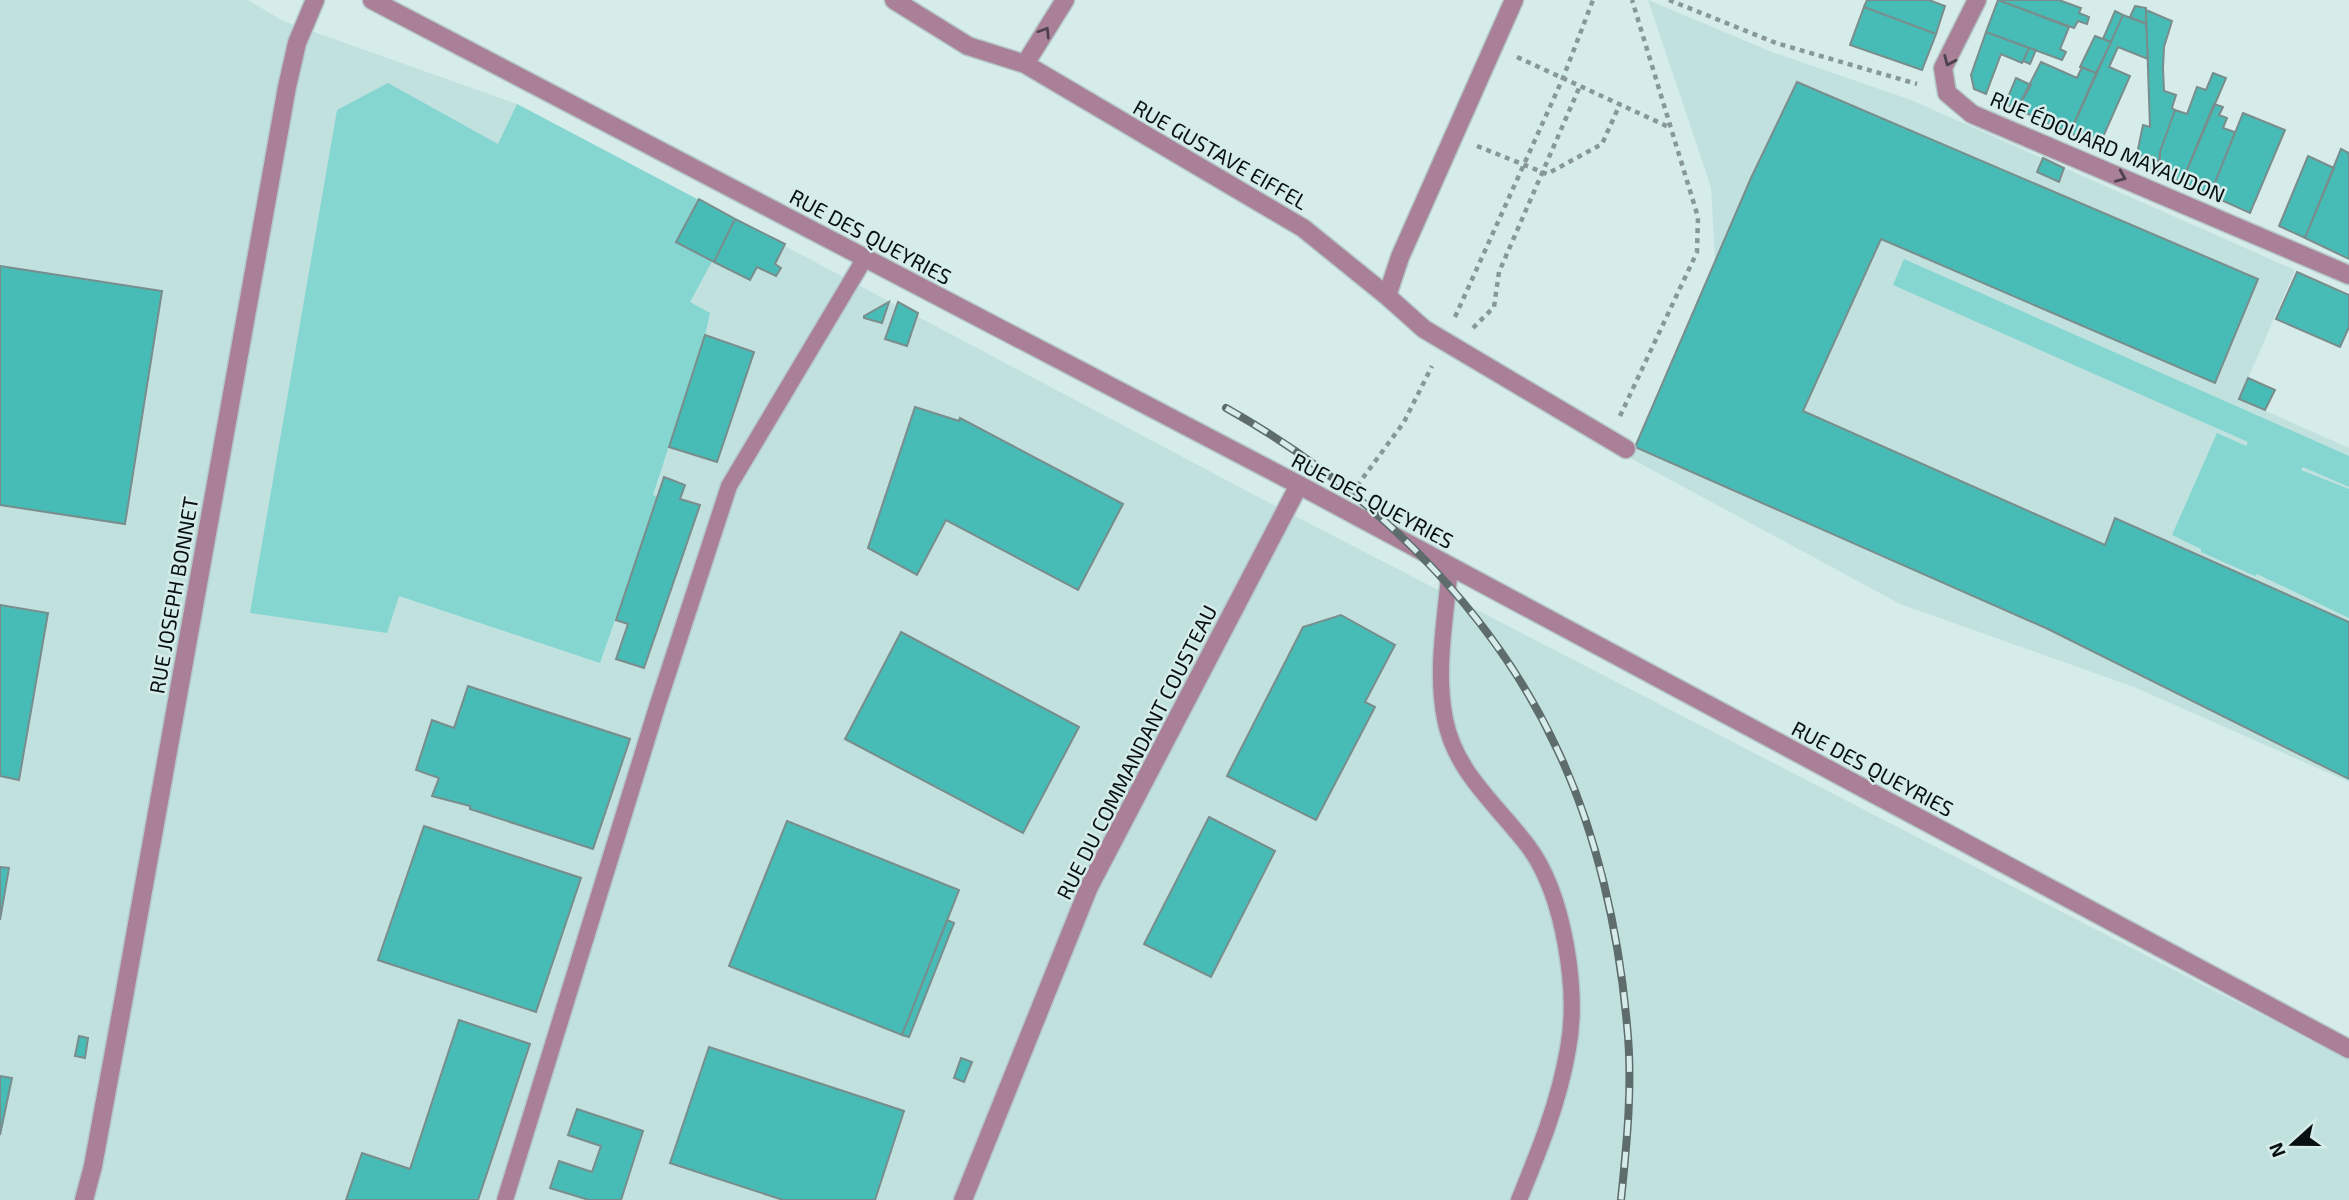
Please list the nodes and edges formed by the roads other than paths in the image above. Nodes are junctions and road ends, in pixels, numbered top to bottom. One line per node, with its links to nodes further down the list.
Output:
1 (315, 0): 15 (street, RUE JOSEPH BONNET)
2 (372, 0): 8 (street, RUE DES QUEYRIES)
3 (894, 0): 7 (street, RUE GUSTAVE EIFFEL)
4 (1065, 0): 7 (street, one-way to 4)
5 (1514, 0): 10 (street)
6 (1977, 0): 9 (street, RUE ÉDOUARD MAYAUDON, one-way to 9)
7 (1025, 64): 10 (street, RUE GUSTAVE EIFFEL)
8 (865, 258): 12 (street, RUE DES QUEYRIES); 16 (lane)
9 (2349, 275)
10 (1387, 296): 11 (street, RUE GUSTAVE EIFFEL)
11 (1626, 449)
12 (1299, 485): 13 (street, RUE DES QUEYRIES); 17 (street, RUE DU COMMANDANT COUSTEAU)
13 (1450, 566): 14 (street, RUE DES QUEYRIES); 18 (lane)
14 (2349, 1049)
15 (83, 1200)
16 (505, 1200)
17 (963, 1200)
18 (1519, 1200)

